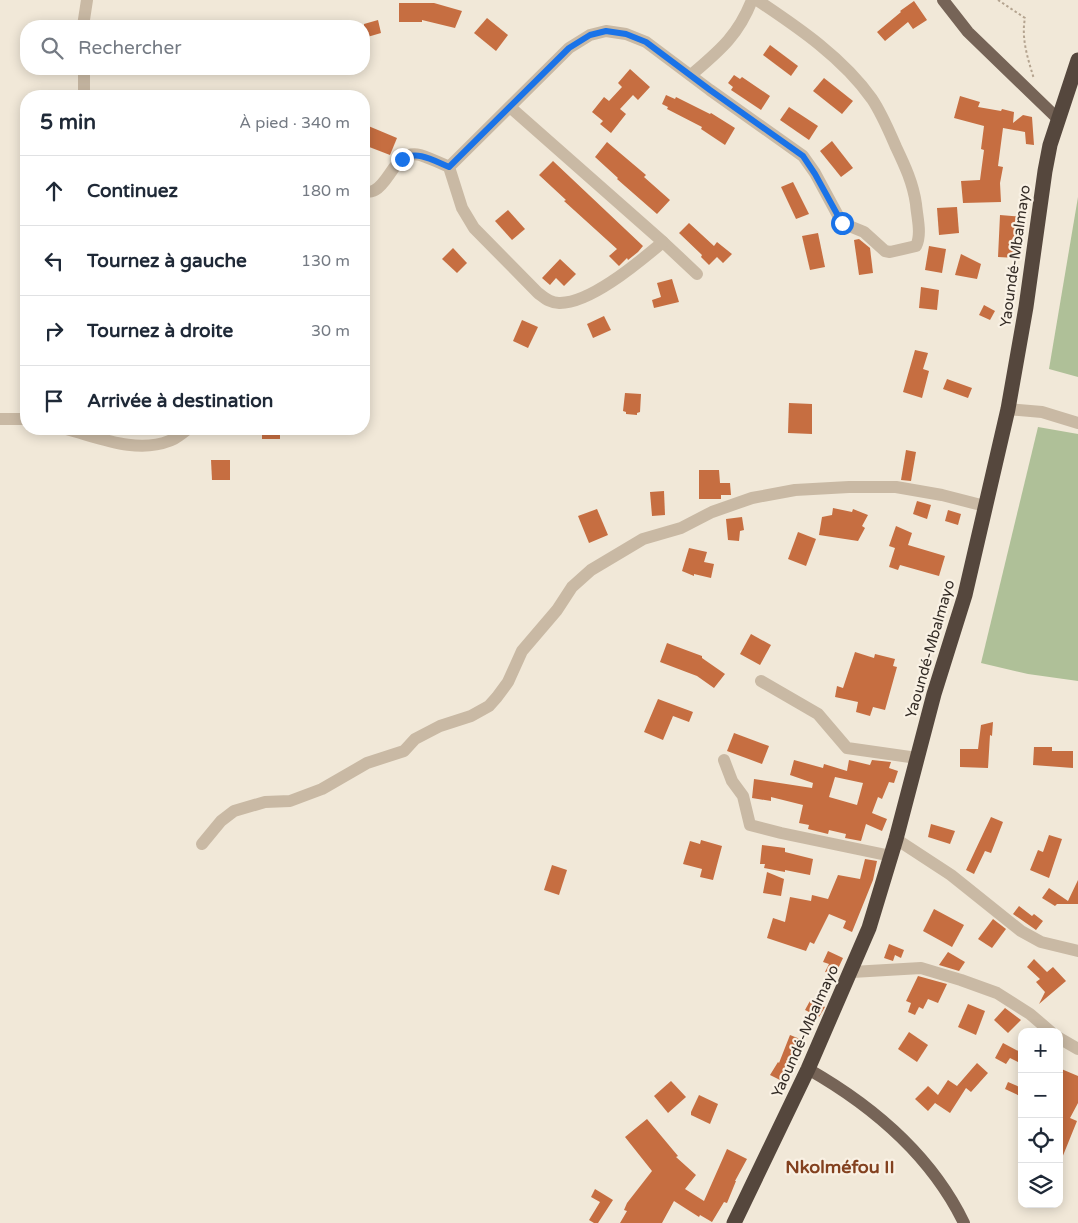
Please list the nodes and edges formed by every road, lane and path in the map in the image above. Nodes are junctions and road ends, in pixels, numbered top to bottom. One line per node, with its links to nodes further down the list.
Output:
1 (87, 0): 6 (street)
2 (752, 0): 9 (street)
3 (758, 0): 9 (street)
4 (943, 0): 11 (main road)
5 (998, 0): 11 (path)
6 (84, 20)
7 (1078, 63): 13 (highway, Yaoundé-Mbalmayo)
8 (84, 75): 10 (street)
9 (691, 75): 12 (street)
10 (84, 90)
11 (1041, 103): 13 (main road)
12 (510, 107): 14 (street); 16 (street)
13 (1058, 119): 18 (highway, Yaoundé-Mbalmayo)
14 (449, 167): 15 (street); 16 (street)
15 (370, 191)
16 (663, 242): 17 (street)
17 (697, 274)
18 (1008, 409): 21 (street); 24 (highway, Yaoundé-Mbalmayo)
19 (0, 419): 20 (street)
20 (20, 420)
21 (1078, 423)
22 (89, 435): 23 (street)
23 (179, 435)
24 (985, 506): 26 (highway, Yaoundé-Mbalmayo); 29 (street)
25 (761, 681): 26 (street)
26 (917, 758): 28 (highway, Yaoundé-Mbalmayo)
27 (724, 760): 30 (street)
28 (896, 839): 30 (highway, Yaoundé-Mbalmayo); 31 (street)
29 (202, 844)
30 (890, 856): 32 (highway, Yaoundé-Mbalmayo)
31 (1078, 951)
32 (852, 972): 33 (street); 36 (highway, Yaoundé-Mbalmayo)
33 (1047, 1028)
34 (1063, 1040): 35 (street)
35 (1078, 1049)
36 (808, 1069): 37 (highway, Yaoundé-Mbalmayo); 38 (main road)
37 (734, 1223)
38 (964, 1223)

